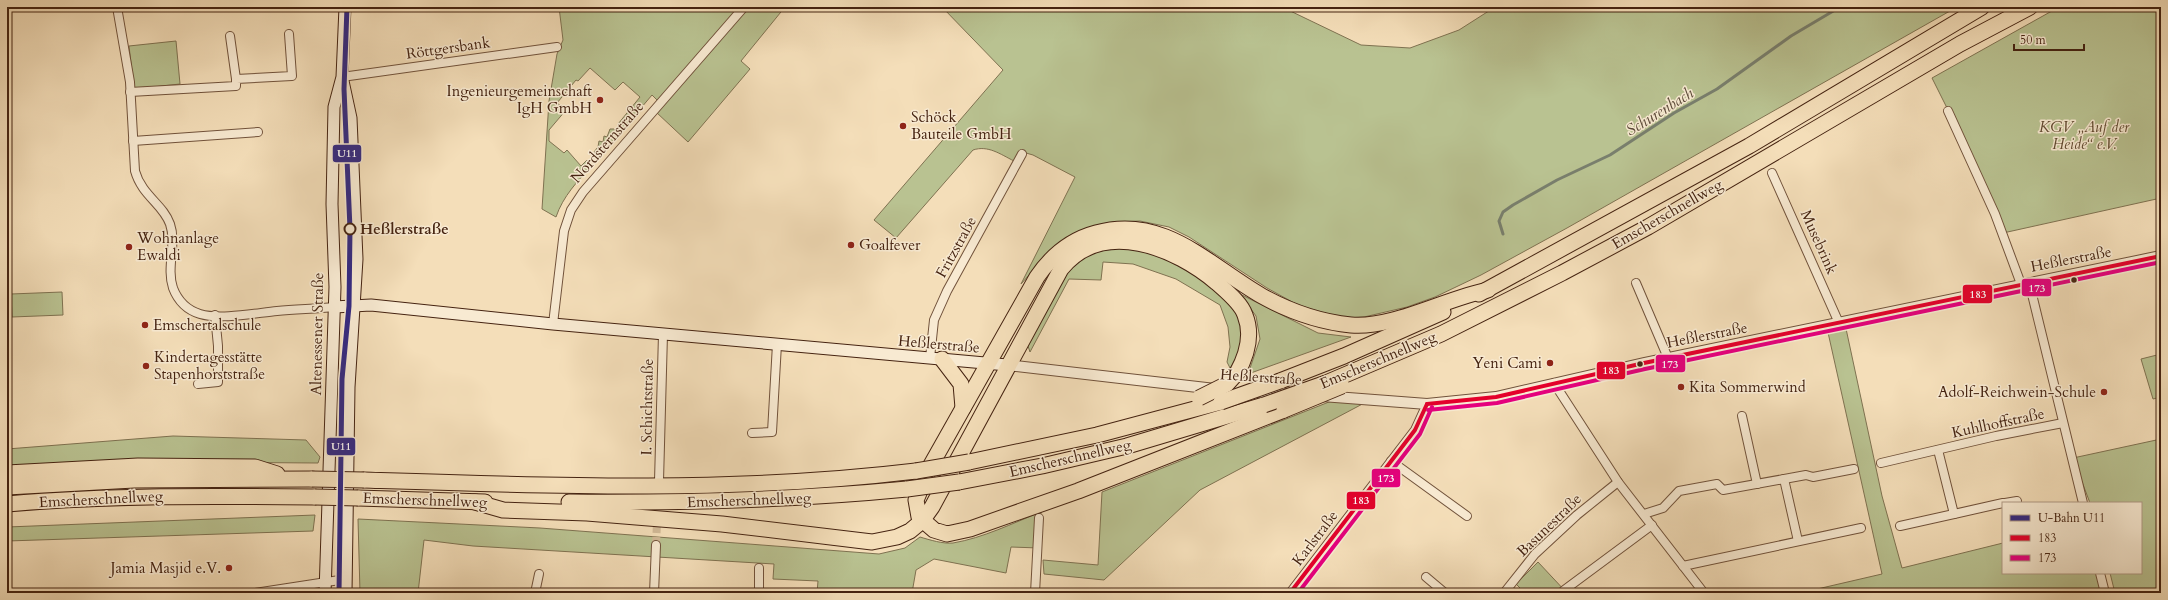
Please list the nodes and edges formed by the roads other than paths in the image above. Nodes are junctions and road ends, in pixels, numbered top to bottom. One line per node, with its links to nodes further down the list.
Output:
1 (117, 7): 11 (street)
2 (345, 7): 9 (main road, Altenessener Straße)
3 (744, 7): 25 (street, Nordsternstraße)
4 (1982, 7): 20 (highway, Emscherschnellweg)
5 (2030, 7): 30 (highway, Emscherschnellweg)
6 (289, 34): 10 (street)
7 (230, 36): 10 (street)
8 (557, 47): 9 (street, Röttgersbank)
9 (342, 77): 21 (main road, Altenessener Straße); 22 (main road, Altenessener Straße)
10 (236, 79): 11 (street)
11 (130, 92): 14 (street)
12 (1948, 111): 19 (street, Kuhlhoffstraße)
13 (258, 132): 14 (street)
14 (133, 141): 23 (street)
15 (1022, 154): 29 (street, Fritzstraße)
16 (1772, 173): 24 (street, Musebrink)
17 (2161, 256): 19 (street, Heßlerstraße)
18 (1636, 283): 28 (street)
19 (2025, 283): 24 (street, Heßlerstraße); 38 (street, Kuhlhoffstraße)
20 (1488, 290): 31 (highway); 40 (highway, Emscherschnellweg, bridge)
21 (355, 305): 22 (main road, Heßlerstraße); 25 (main road, Heßlerstraße); 75 (main road, Altenessener Straße)
22 (334, 307): 23 (street); 76 (main road, Altenessener Straße)
23 (215, 316): 34 (street)
24 (1839, 323): 28 (street, Heßlerstraße)
25 (553, 324): 26 (main road, Heßlerstraße)
26 (663, 334): 27 (main road, Heßlerstraße); 48 (street, I. Schichtstraße)
27 (777, 344): 29 (main road, Heßlerstraße); 39 (street)
28 (1668, 358): 33 (street, Heßlerstraße)
29 (936, 359): 31 (main road, Heßlerstraße); 36 (highway)
30 (1380, 361): 54 (highway, Emscherschnellweg, bridge); 64 (highway, bridge)
31 (988, 364): 32 (main road, Heßlerstraße); 36 (highway)
32 (1007, 365): 35 (street, Heßlerstraße); 40 (highway, bridge); 64 (highway)
33 (1554, 383): 35 (street, Heßlerstraße); 49 (street)
34 (198, 384)
35 (1427, 404): 42 (street, Karlstraße)
36 (963, 409): 64 (highway)
37 (1742, 416): 50 (street)
38 (2063, 423): 41 (street, Kuhlhoffstraße); 56 (street, Kuhlhoffstraße)
39 (752, 433)
40 (1097, 435): 46 (highway, Emscherschnellweg, bridge)
41 (1938, 450): 43 (street, Kuhlhoffstraße); 61 (street, Kuhlhoffstraße)
42 (1391, 461): 62 (street); 85 (street, Karlstraße)
43 (1881, 463)
44 (1854, 469): 47 (street)
45 (7, 473): 46 (highway)
46 (292, 478): 51 (highway, Emscherschnellweg)
47 (1784, 479): 50 (street); 68 (street)
48 (659, 481)
49 (1618, 482): 60 (street); 87 (street, Basunestraße)
50 (1757, 484): 60 (street)
51 (7, 487)
52 (2017, 501): 55 (street)
53 (30, 502): 54 (highway, Emscherschnellweg, bridge); 58 (highway, Emscherschnellweg); 59 (highway)
54 (475, 502): 64 (highway)
55 (2010, 502)
56 (2083, 502)
57 (2002, 503): 61 (street)
58 (7, 504)
59 (7, 507)
60 (1644, 514): 65 (street)
61 (1954, 514): 66 (street)
62 (1467, 516)
63 (1039, 518): 84 (street)
64 (922, 521)
65 (1652, 524): 70 (street); 77 (street)
66 (1900, 526)
67 (1861, 528): 68 (street)
68 (1798, 541): 70 (street)
69 (656, 545): 82 (street)
70 (1683, 566): 88 (street)
71 (758, 568): 83 (street)
72 (539, 574): 81 (street)
73 (2100, 574): 89 (street)
74 (1426, 577): 86 (street)
75 (346, 579): 76 (street); 80 (main road, Altenessener Straße)
76 (326, 581): 78 (street); 79 (main road, Altenessener Straße)
77 (1563, 591)
78 (255, 593)
79 (325, 593)
80 (346, 593)
81 (535, 593)
82 (654, 593)
83 (759, 593)
84 (1035, 593)
85 (1290, 593)
86 (1445, 593)
87 (1504, 593)
88 (1704, 593)
89 (2105, 593)

